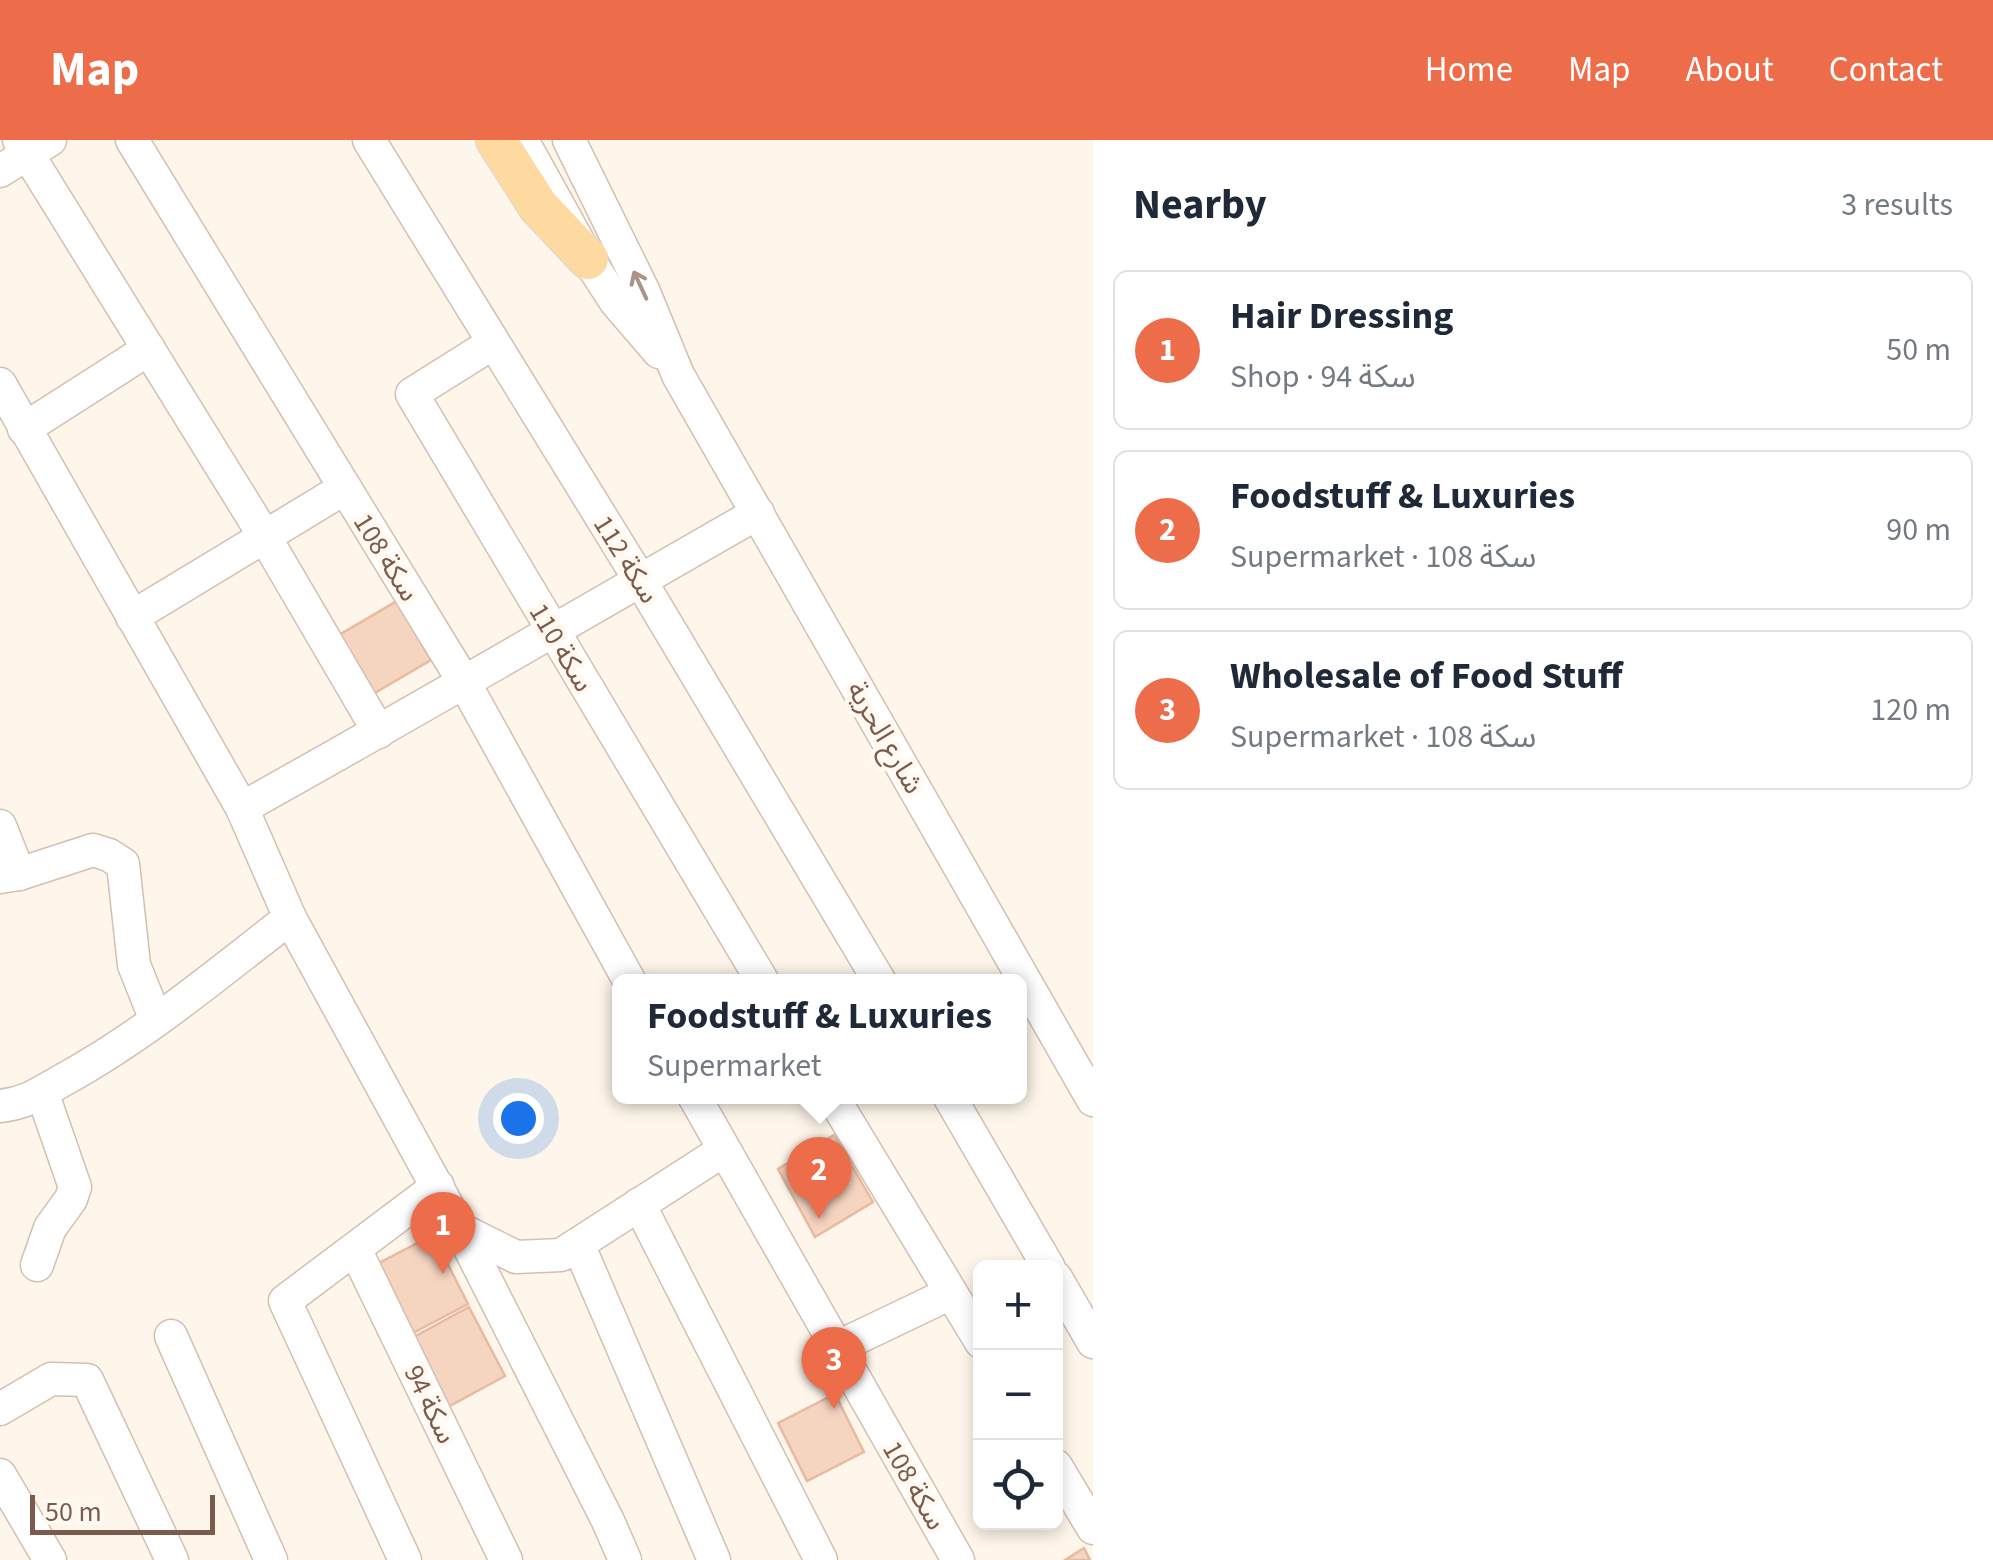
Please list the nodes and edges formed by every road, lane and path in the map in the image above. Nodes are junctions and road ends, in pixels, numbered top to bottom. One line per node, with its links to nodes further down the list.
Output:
1 (132, 140): 13 (street, سكة 108)
2 (370, 140): 8 (street, سكة 112)
3 (496, 140): 7 (main road)
4 (522, 140): 7 (street, شارع الحرية)
5 (569, 140): 10 (street, شارع الحرية, one-way to 5)
6 (24, 152): 9 (street)
7 (588, 258): 10 (street, شارع الحرية)
8 (493, 343): 16 (street, سكة 112); 18 (street, سكة 110)
9 (148, 350): 12 (street); 15 (street)
10 (678, 374): 14 (street, شارع الحرية)
11 (0, 384): 12 (street)
12 (24, 428): 17 (street)
13 (345, 488): 15 (street); 19 (street, سكة 108)
14 (758, 513): 16 (street); 28 (street, شارع الحرية)
15 (265, 536): 17 (street); 20 (street)
16 (640, 580): 18 (street); 27 (street, سكة 112)
17 (132, 617): 21 (street)
18 (552, 630): 19 (street); 26 (street, سكة 110)
19 (464, 682): 20 (street); 25 (street, سكة 108)
20 (379, 732): 21 (street)
21 (242, 808): 24 (street)
22 (0, 826): 23 (street)
23 (10, 875): 30 (street)
24 (290, 918): 30 (street); 38 (street)
25 (626, 974)
26 (758, 974)
27 (875, 974)
28 (1021, 974)
29 (1027, 984): 32 (street, شارع الحرية)
30 (156, 1020): 31 (street)
31 (42, 1092): 36 (street); 44 (street)
32 (1093, 1100)
33 (698, 1104): 37 (street, سكة 108)
34 (837, 1104): 46 (street)
35 (954, 1104): 43 (street)
36 (0, 1106)
37 (724, 1150): 39 (street); 50 (street, سكة 108)
38 (438, 1186): 40 (street); 42 (street)
39 (639, 1204): 41 (street); 62 (street)
40 (460, 1229): 41 (street); 60 (street)
41 (578, 1244): 61 (street)
42 (354, 1249): 58 (street); 59 (street, سكة 94)
43 (1045, 1260)
44 (36, 1265)
45 (1063, 1290): 49 (street)
46 (951, 1293): 47 (street); 50 (street)
47 (973, 1330)
48 (171, 1336): 57 (street)
49 (1093, 1342)
50 (836, 1348): 63 (street, سكة 108)
51 (0, 1409): 56 (street)
52 (0, 1475): 55 (street)
53 (1063, 1478): 54 (street)
54 (1093, 1528)
55 (50, 1560)
56 (172, 1560)
57 (271, 1560)
58 (405, 1560)
59 (506, 1560)
60 (625, 1560)
61 (714, 1560)
62 (821, 1560)
63 (958, 1560)

